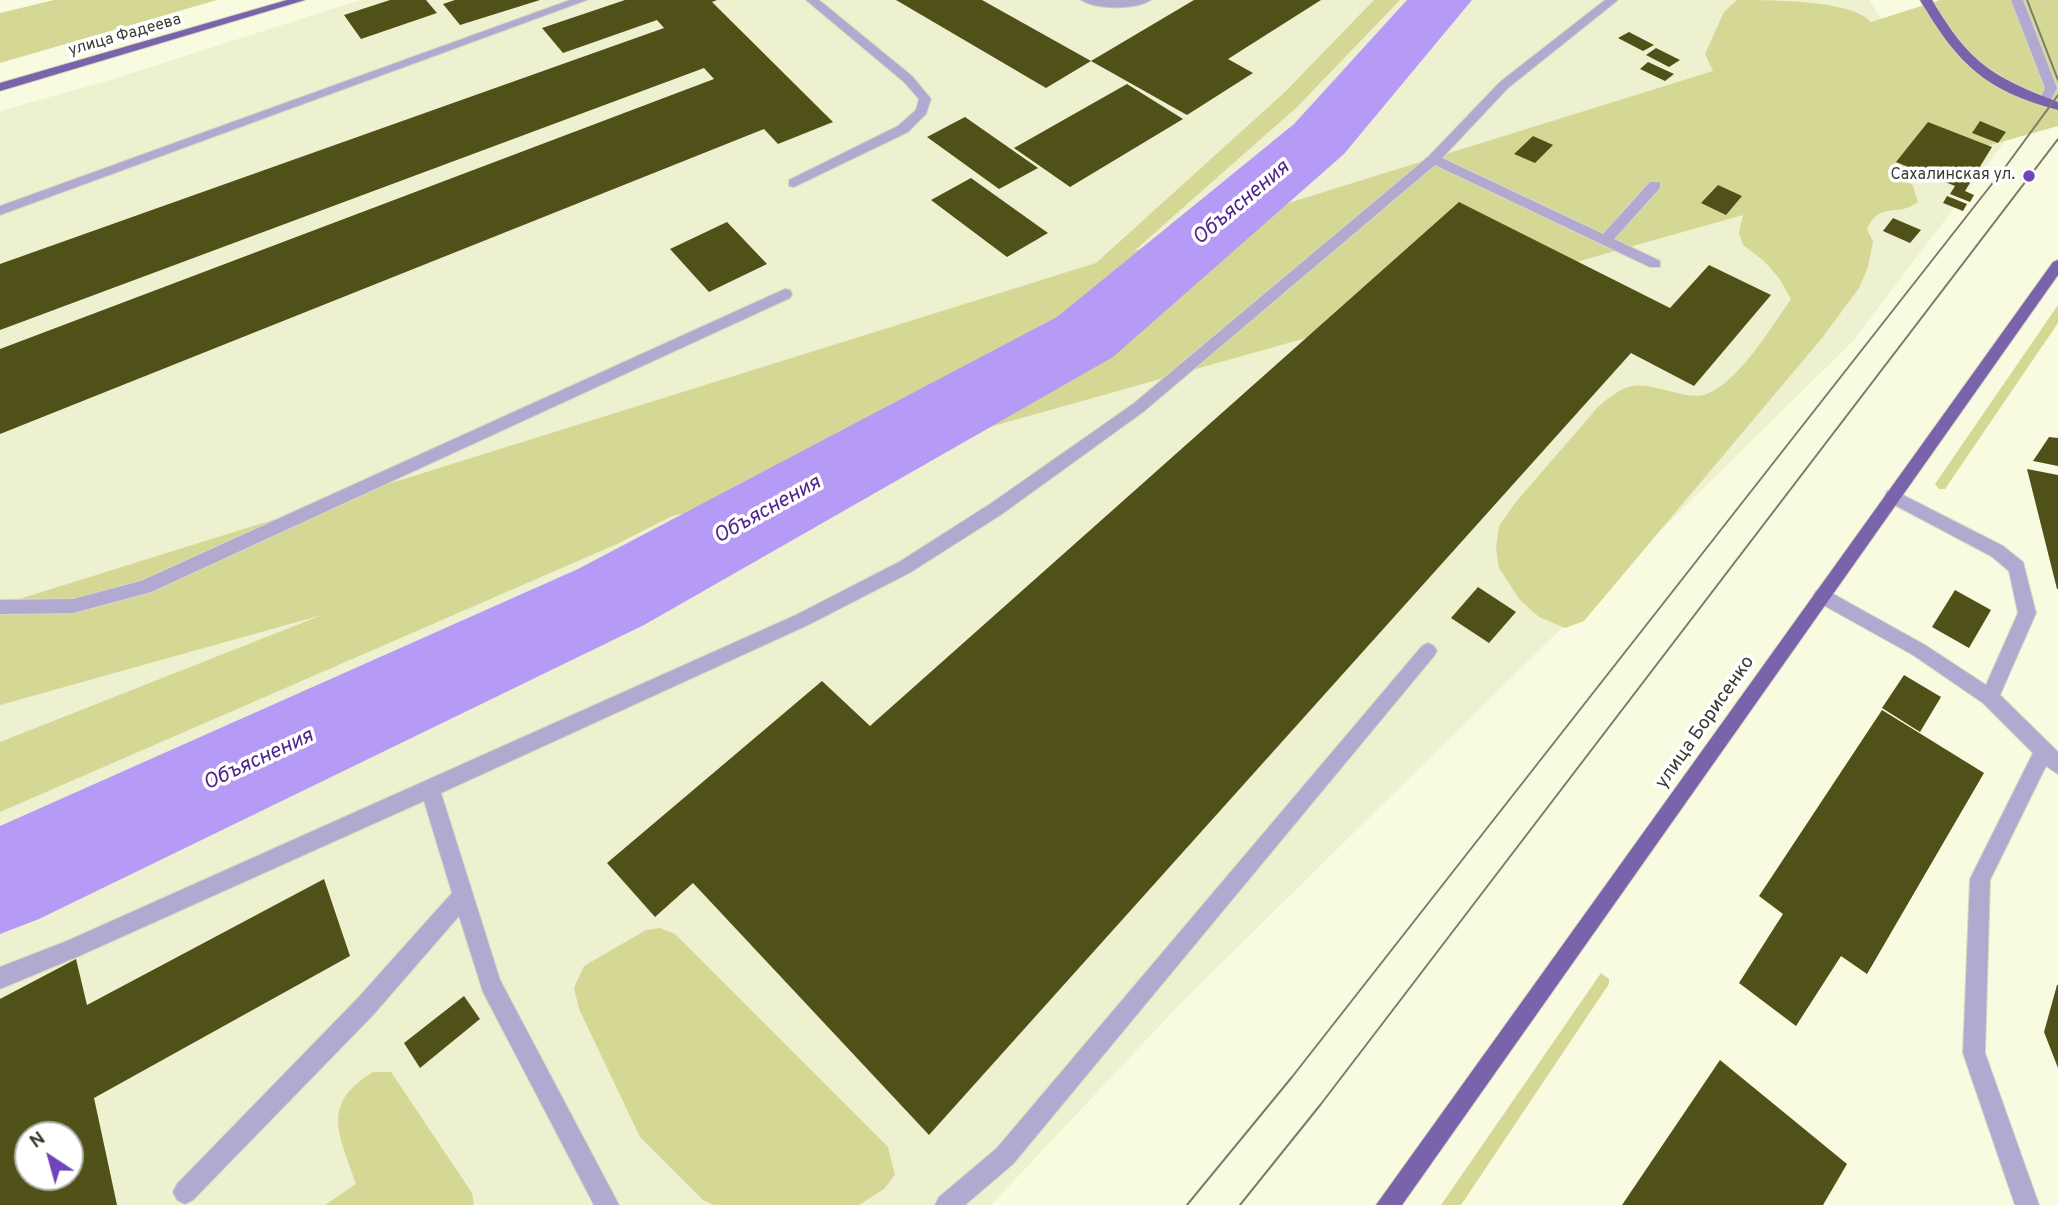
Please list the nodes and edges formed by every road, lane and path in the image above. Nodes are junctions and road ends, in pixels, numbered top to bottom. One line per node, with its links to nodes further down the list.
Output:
1 (299, 0): 9 (main road, улица Фадеева)
2 (581, 0): 15 (lane)
3 (812, 0): 13 (lane)
4 (1087, 0): 5 (lane)
5 (1145, 0)
6 (1612, 0): 12 (lane)
7 (1926, 0): 10 (main road)
8 (2017, 0): 10 (lane)
9 (0, 87)
10 (2045, 102): 11 (main road)
11 (2058, 106)
12 (1434, 159): 16 (lane); 26 (lane)
13 (794, 183)
14 (1655, 185): 16 (lane)
15 (0, 211)
16 (1605, 240): 17 (lane)
17 (1655, 264)
18 (2058, 265): 20 (main road, улица Борисенко)
19 (785, 294): 22 (lane)
20 (1893, 496): 21 (main road, улица Борисенко); 24 (lane)
21 (1822, 596): 24 (lane); 32 (main road, улица Борисенко)
22 (0, 607)
23 (1428, 651): 31 (lane)
24 (1990, 697): 25 (lane)
25 (2051, 759): 33 (lane)
26 (429, 788): 27 (lane); 28 (lane)
27 (463, 896): 29 (lane); 30 (lane)
28 (0, 978)
29 (185, 1192)
30 (607, 1205)
31 (947, 1205)
32 (1388, 1205)
33 (2027, 1205)

